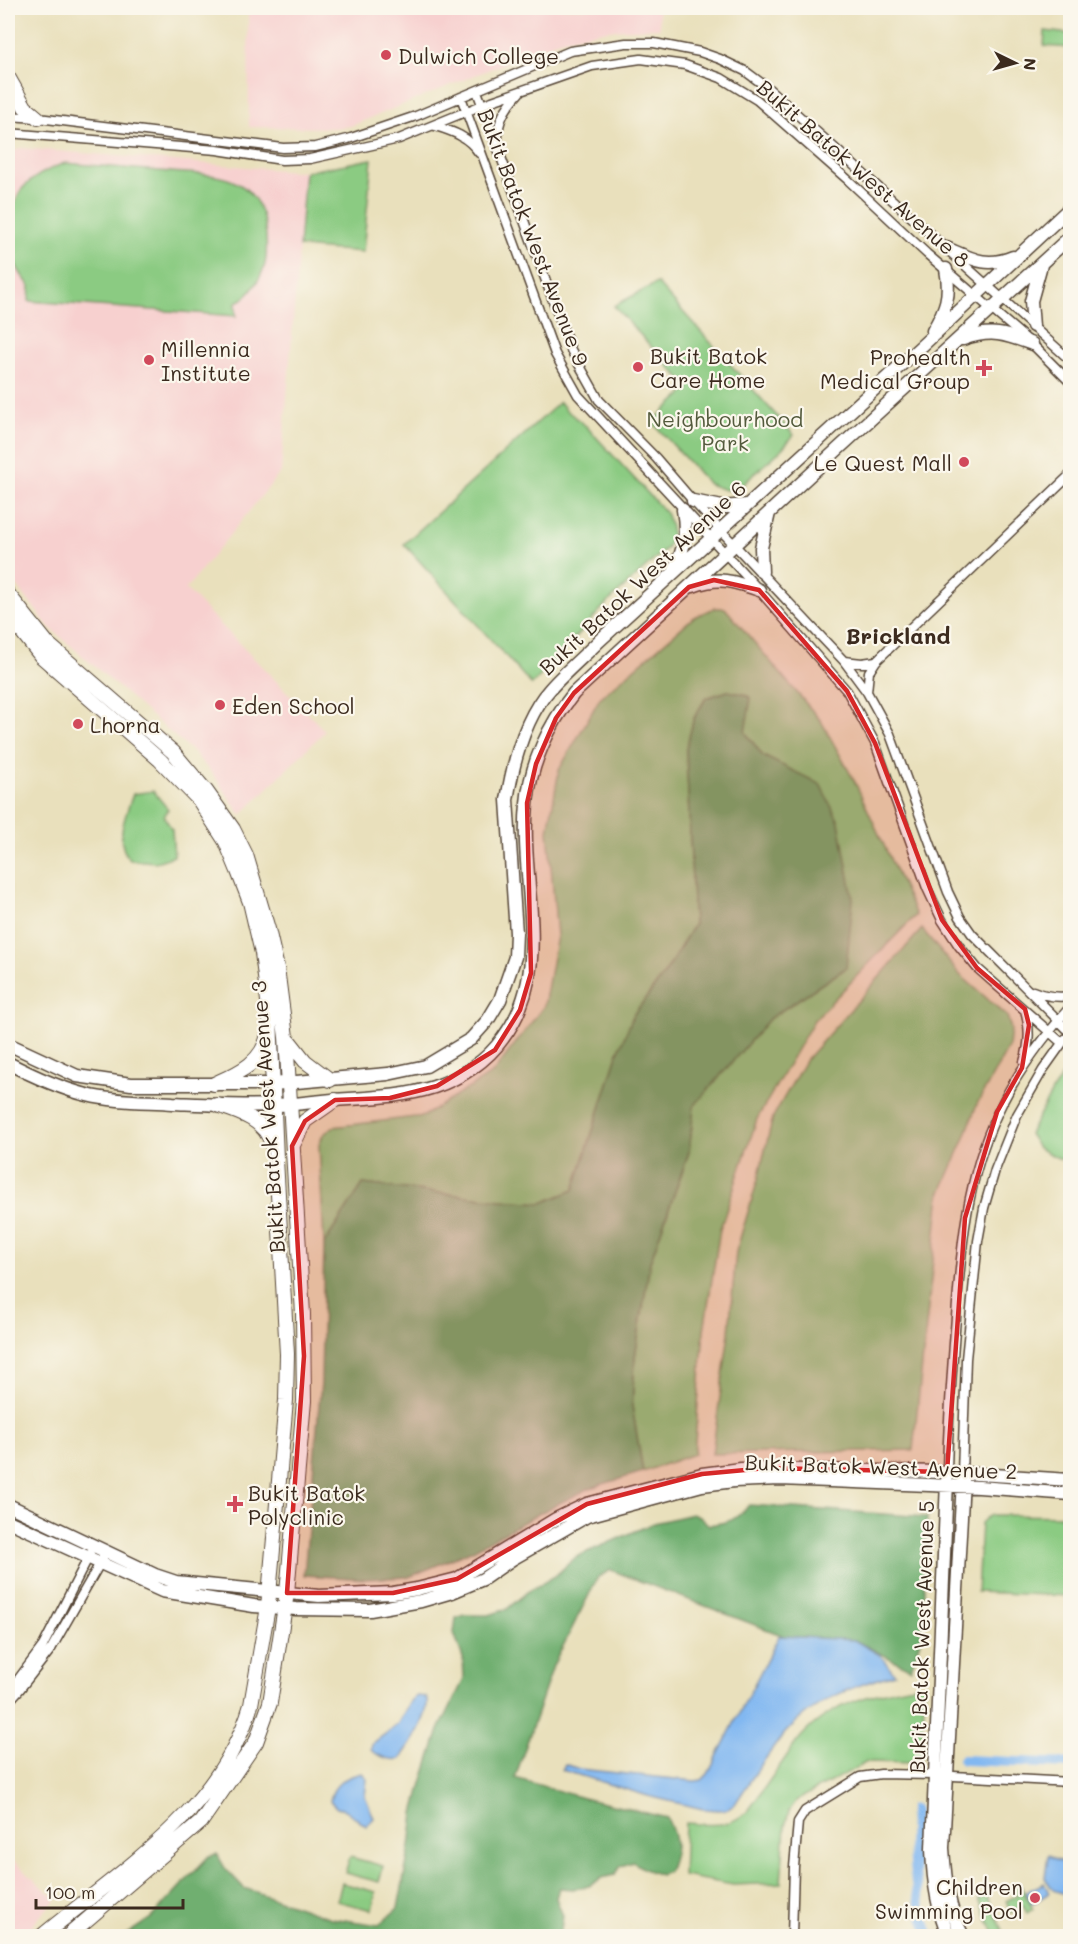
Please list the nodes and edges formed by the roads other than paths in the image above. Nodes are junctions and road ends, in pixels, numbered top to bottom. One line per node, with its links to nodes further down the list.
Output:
1 (8, 77): 8 (main road)
2 (477, 91): 4 (street, Bukit Batok West Avenue 8); 5 (street, Bukit Batok West Avenue 9); 15 (street, Bukit Batok West Avenue 8)
3 (521, 91): 5 (street, Bukit Batok West Avenue 8); 11 (street); 18 (street, Bukit Batok West Avenue 8)
4 (461, 97): 6 (street, Bukit Batok West Avenue 9); 8 (street, Bukit Batok West Avenue 8)
5 (483, 105): 6 (street, Bukit Batok West Avenue 8); 11 (street, Bukit Batok West Avenue 9)
6 (467, 113): 9 (street, Bukit Batok West Avenue 8); 12 (street, Bukit Batok West Avenue 9)
7 (8, 116): 8 (street, Bukit Batok West Avenue 8)
8 (38, 118)
9 (434, 126): 10 (street, Bukit Batok West Avenue 8); 12 (street)
10 (8, 133)
11 (499, 150): 31 (street, Bukit Batok West Avenue 9)
12 (486, 166): 31 (street, Bukit Batok West Avenue 9)
13 (1071, 208): 16 (street, Bukit Batok West Avenue 6)
14 (1071, 237): 17 (street, Bukit Batok West Avenue 6)
15 (946, 248): 16 (street); 19 (street, Bukit Batok West Avenue 8)
16 (1020, 254): 19 (street, Bukit Batok West Avenue 6)
17 (1042, 264): 21 (street, Bukit Batok West Avenue 6); 23 (street)
18 (946, 270): 20 (street, Bukit Batok West Avenue 8); 25 (street)
19 (988, 285): 20 (street, Bukit Batok West Avenue 6); 21 (street, Bukit Batok West Avenue 8)
20 (976, 296): 22 (street, Bukit Batok West Avenue 8); 25 (street, Bukit Batok West Avenue 6)
21 (1004, 299): 22 (street, Bukit Batok West Avenue 6); 23 (street, Bukit Batok West Avenue 8)
22 (992, 310): 24 (street, Bukit Batok West Avenue 6); 26 (street, Bukit Batok West Avenue 8)
23 (1034, 326): 27 (street, Bukit Batok West Avenue 8)
24 (959, 340): 26 (street); 32 (street, Bukit Batok West Avenue 6)
25 (926, 342): 30 (street, Bukit Batok West Avenue 6)
26 (1032, 344): 28 (street, Bukit Batok West Avenue 8)
27 (1071, 360)
28 (1071, 382)
29 (1071, 475): 44 (street)
30 (747, 505): 31 (street); 33 (street, Bukit Batok West Avenue 6)
31 (688, 506): 33 (street, Bukit Batok West Avenue 9); 34 (street, Bukit Batok West Avenue 9); 38 (street)
32 (770, 512): 35 (street, Bukit Batok West Avenue 6); 37 (street)
33 (721, 530): 34 (street, Bukit Batok West Avenue 6); 35 (street, Bukit Batok West Avenue 9)
34 (710, 539): 36 (street, Bukit Batok West Avenue 9); 38 (street, Bukit Batok West Avenue 6)
35 (735, 544): 36 (street, Bukit Batok West Avenue 6); 37 (street, Bukit Batok West Avenue 9)
36 (725, 554): 39 (street, Bukit Batok West Avenue 6); 40 (street, Bukit Batok West Avenue 9)
37 (762, 572): 43 (street, Bukit Batok West Avenue 9)
38 (672, 574): 59 (street, Bukit Batok West Avenue 6)
39 (689, 587): 40 (street); 63 (street, Bukit Batok West Avenue 6)
40 (759, 590): 49 (street, Bukit Batok West Avenue 9)
41 (8, 594): 54 (main road, Bukit Batok West Avenue 3)
42 (8, 614): 50 (main road, Bukit Batok West Avenue 3)
43 (844, 661): 44 (street); 45 (street, Bukit Batok West Avenue 9)
44 (876, 661): 45 (street)
45 (867, 692): 46 (street, Bukit Batok West Avenue 9)
46 (1027, 988): 47 (street); 51 (street, Bukit Batok West Avenue 9)
47 (1071, 996)
48 (1071, 1007): 51 (street, Bukit Batok West Avenue 5)
49 (1025, 1009): 53 (street, Bukit Batok West Avenue 9); 58 (street)
50 (270, 1017): 61 (main road); 62 (main road, Bukit Batok West Avenue 3)
51 (1058, 1021): 52 (street, Bukit Batok West Avenue 9); 53 (street, Bukit Batok West Avenue 5)
52 (1070, 1031): 55 (street, Bukit Batok West Avenue 5)
53 (1050, 1033): 55 (street, Bukit Batok West Avenue 9); 58 (street, Bukit Batok West Avenue 5)
54 (286, 1037): 59 (main road); 60 (main road, Bukit Batok West Avenue 3)
55 (1062, 1043): 70 (street, Bukit Batok West Avenue 5)
56 (8, 1044): 61 (street, Bukit Batok West Avenue 6)
57 (8, 1063): 64 (street, Bukit Batok West Avenue 6)
58 (1022, 1068): 69 (street, Bukit Batok West Avenue 5)
59 (330, 1080): 60 (street, Bukit Batok West Avenue 6)
60 (289, 1083): 62 (street, Bukit Batok West Avenue 6); 66 (main road, Bukit Batok West Avenue 3)
61 (214, 1084): 62 (street, Bukit Batok West Avenue 6)
62 (273, 1084): 65 (main road, Bukit Batok West Avenue 3)
63 (336, 1100): 66 (street, Bukit Batok West Avenue 6); 67 (main road)
64 (217, 1105): 65 (street, Bukit Batok West Avenue 6); 68 (main road)
65 (274, 1105): 66 (street, Bukit Batok West Avenue 6); 68 (main road, Bukit Batok West Avenue 3)
66 (290, 1105): 67 (main road, Bukit Batok West Avenue 3)
67 (292, 1146): 82 (main road, Bukit Batok West Avenue 3)
68 (276, 1159): 81 (main road, Bukit Batok West Avenue 3)
69 (947, 1472): 70 (street, Bukit Batok West Avenue 2); 73 (street, Bukit Batok West Avenue 5); 82 (street, Bukit Batok West Avenue 2)
70 (962, 1473): 71 (street, Bukit Batok West Avenue 2); 72 (street, Bukit Batok West Avenue 5)
71 (1071, 1480)
72 (963, 1486): 73 (street, Bukit Batok West Avenue 2); 74 (street, Bukit Batok West Avenue 2); 86 (street, Bukit Batok West Avenue 5)
73 (946, 1487): 84 (street, Bukit Batok West Avenue 2); 86 (street, Bukit Batok West Avenue 5)
74 (1071, 1494)
75 (8, 1505): 77 (street, Bukit Batok West Avenue 2)
76 (8, 1521): 79 (street, Bukit Batok West Avenue 2)
77 (94, 1545): 78 (street, Bukit Batok West Avenue 2); 79 (street)
78 (107, 1551): 80 (street); 81 (street, Bukit Batok West Avenue 2)
79 (88, 1558): 80 (street, Bukit Batok West Avenue 2); 85 (street)
80 (100, 1564): 83 (street, Bukit Batok West Avenue 2); 85 (street)
81 (269, 1591): 82 (street, Bukit Batok West Avenue 2); 83 (main road, Bukit Batok West Avenue 3)
82 (287, 1593): 84 (main road, Bukit Batok West Avenue 3)
83 (268, 1607): 84 (street, Bukit Batok West Avenue 2); 88 (main road, Bukit Batok West Avenue 3)
84 (285, 1608): 89 (main road, Bukit Batok West Avenue 3)
85 (10, 1692)
86 (940, 1775): 87 (street); 90 (street); 91 (street, Bukit Batok West Avenue 5); 92 (street, Bukit Batok West Avenue 5)
87 (1071, 1782)
88 (42, 1936)
89 (68, 1936)
90 (792, 1936)
91 (950, 1936)
92 (963, 1936)

